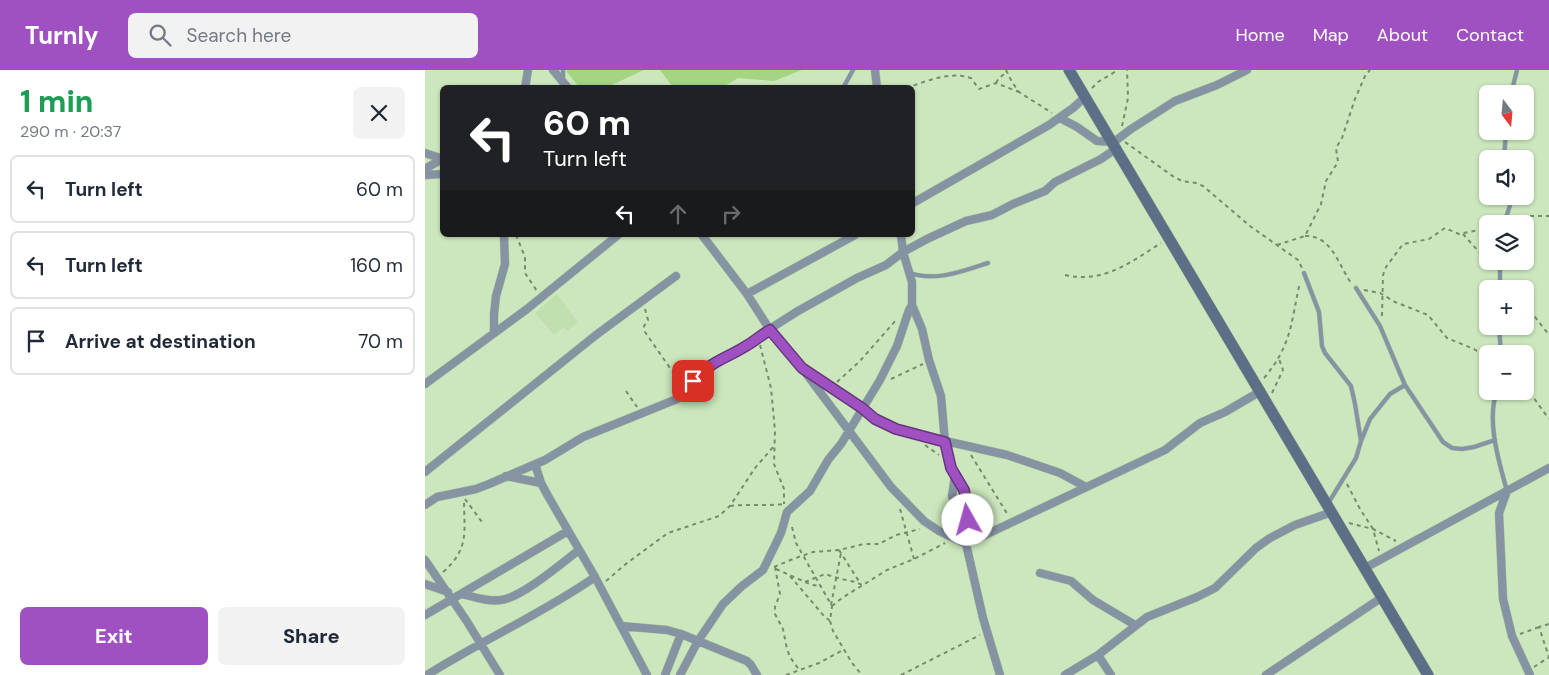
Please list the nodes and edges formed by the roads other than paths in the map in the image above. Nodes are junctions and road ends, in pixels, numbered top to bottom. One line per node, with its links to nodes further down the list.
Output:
1 (529, 70): 9 (street)
2 (553, 70): 10 (street)
3 (563, 70): 11 (lane)
4 (853, 70): 12 (lane)
5 (875, 70): 13 (street)
6 (1069, 70): 15 (street)
7 (1247, 70): 17 (street)
8 (1517, 70): 14 (lane)
9 (526, 85)
10 (562, 85)
11 (563, 85)
12 (845, 85)
13 (877, 85)
14 (1513, 85)
15 (1085, 96): 16 (street); 17 (street)
16 (1060, 118): 17 (street); 24 (street)
17 (1116, 143): 30 (street); 43 (street)
18 (425, 152): 19 (street)
19 (440, 158)
20 (440, 160): 21 (street)
21 (425, 169)
22 (440, 174): 23 (street)
23 (425, 175)
24 (915, 202)
25 (504, 237): 39 (street)
26 (616, 237): 39 (street)
27 (704, 237): 36 (street)
28 (851, 237): 36 (street)
29 (901, 237): 30 (street)
30 (903, 252): 33 (street); 38 (street)
31 (988, 263): 33 (lane)
32 (1304, 272): 48 (lane)
33 (909, 273): 37 (street)
34 (676, 276): 52 (street)
35 (1356, 288): 42 (lane)
36 (747, 294): 38 (street)
37 (911, 307): 45 (street); 49 (street)
38 (770, 330): 40 (street); 50 (street)
39 (494, 333): 41 (street)
40 (802, 368): 45 (street); 46 (street)
41 (425, 384)
42 (1405, 385): 47 (lane); 48 (lane)
43 (1262, 392): 56 (street); 59 (street)
44 (1494, 400): 47 (lane)
45 (862, 408): 46 (street); 49 (street)
46 (849, 430): 61 (street); 76 (street)
47 (1495, 440): 57 (lane)
48 (1361, 441): 59 (lane)
49 (945, 442): 54 (street); 56 (street)
50 (535, 464): 53 (street); 55 (street)
51 (1549, 468): 57 (street)
52 (425, 472)
53 (506, 476): 55 (street); 58 (street)
54 (955, 476): 61 (street); 61 (street)
55 (541, 483): 60 (street)
56 (1086, 486): 61 (street)
57 (1507, 491): 64 (street); 79 (street)
58 (425, 505)
59 (1330, 508): 64 (street); 73 (street)
60 (568, 531): 62 (street); 69 (street)
61 (966, 540): 86 (street)
62 (579, 550): 66 (street); 69 (street)
63 (425, 560): 68 (street)
64 (1365, 568): 70 (street)
65 (1040, 573): 73 (street)
66 (595, 577): 74 (street); 77 (street)
67 (425, 584): 68 (street)
68 (448, 592): 71 (street)
69 (462, 594): 71 (street)
70 (1381, 598): 89 (street); 90 (street)
71 (453, 600): 72 (street); 77 (street)
72 (425, 615)
73 (1135, 625): 78 (street)
74 (621, 626): 75 (street); 82 (street)
75 (681, 634): 76 (street); 83 (street)
76 (698, 642): 84 (street); 85 (street)
77 (481, 643): 80 (street); 81 (street)
78 (1098, 655): 87 (street); 88 (street)
79 (1529, 674)
80 (427, 675)
81 (500, 675)
82 (647, 675)
83 (665, 675)
84 (680, 675)
85 (757, 675)
86 (1000, 675)
87 (1065, 675)
88 (1111, 675)
89 (1266, 675)
90 (1428, 675)

